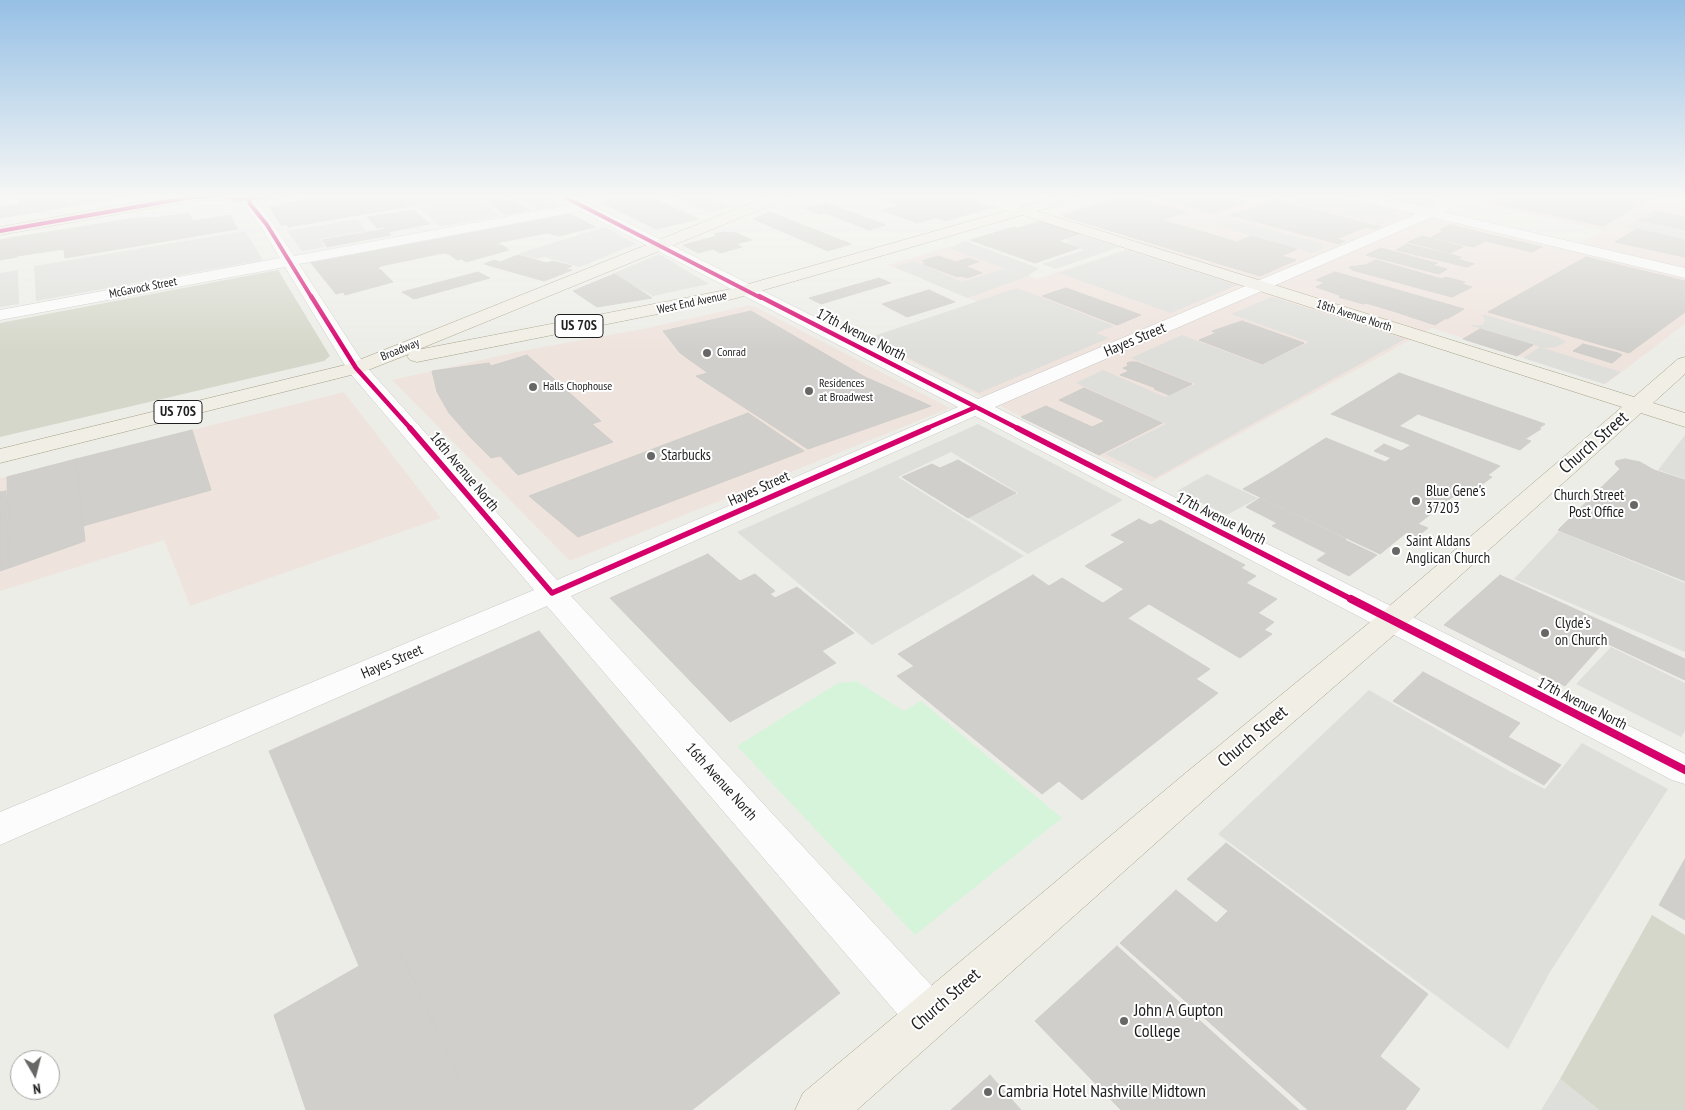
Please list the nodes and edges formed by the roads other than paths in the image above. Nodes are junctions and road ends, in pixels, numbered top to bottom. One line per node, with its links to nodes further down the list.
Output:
1 (280, 247): 9 (street, 16th Avenue North)
2 (365, 247): 9 (street, McGavock Street)
3 (657, 247): 15 (main road, Broadway)
4 (661, 247): 12 (street, 17th Avenue North)
5 (897, 247): 12 (main road, West End Avenue / US 70S)
6 (1136, 247): 11 (main road, 18th Avenue North)
7 (1351, 247): 11 (street, Hayes Street)
8 (1576, 247): 10 (street)
9 (288, 261): 13 (street, McGavock Street); 15 (street, 16th Avenue North)
10 (1685, 272)
11 (1260, 286): 16 (main road, 18th Avenue North); 17 (street, Hayes Street)
12 (746, 290): 15 (main road, West End Avenue / US 70S); 17 (street, 17th Avenue North)
13 (0, 315)
14 (1685, 363): 16 (main road, Church Street)
15 (356, 368): 19 (main road, Broadway / US 70S); 20 (street, 16th Avenue North)
16 (1637, 405): 18 (main road, 18th Avenue North); 21 (main road, Church Street)
17 (976, 407): 20 (street, Hayes Street); 21 (street, 17th Avenue North)
18 (1685, 420)
19 (0, 456)
20 (552, 593): 23 (street, Hayes Street); 24 (street, 16th Avenue North)
21 (1391, 621): 22 (street, 17th Avenue North); 24 (main road, Church Street)
22 (1685, 770)
23 (0, 829)
24 (928, 1015): 25 (main road, Church Street)
25 (820, 1110)

